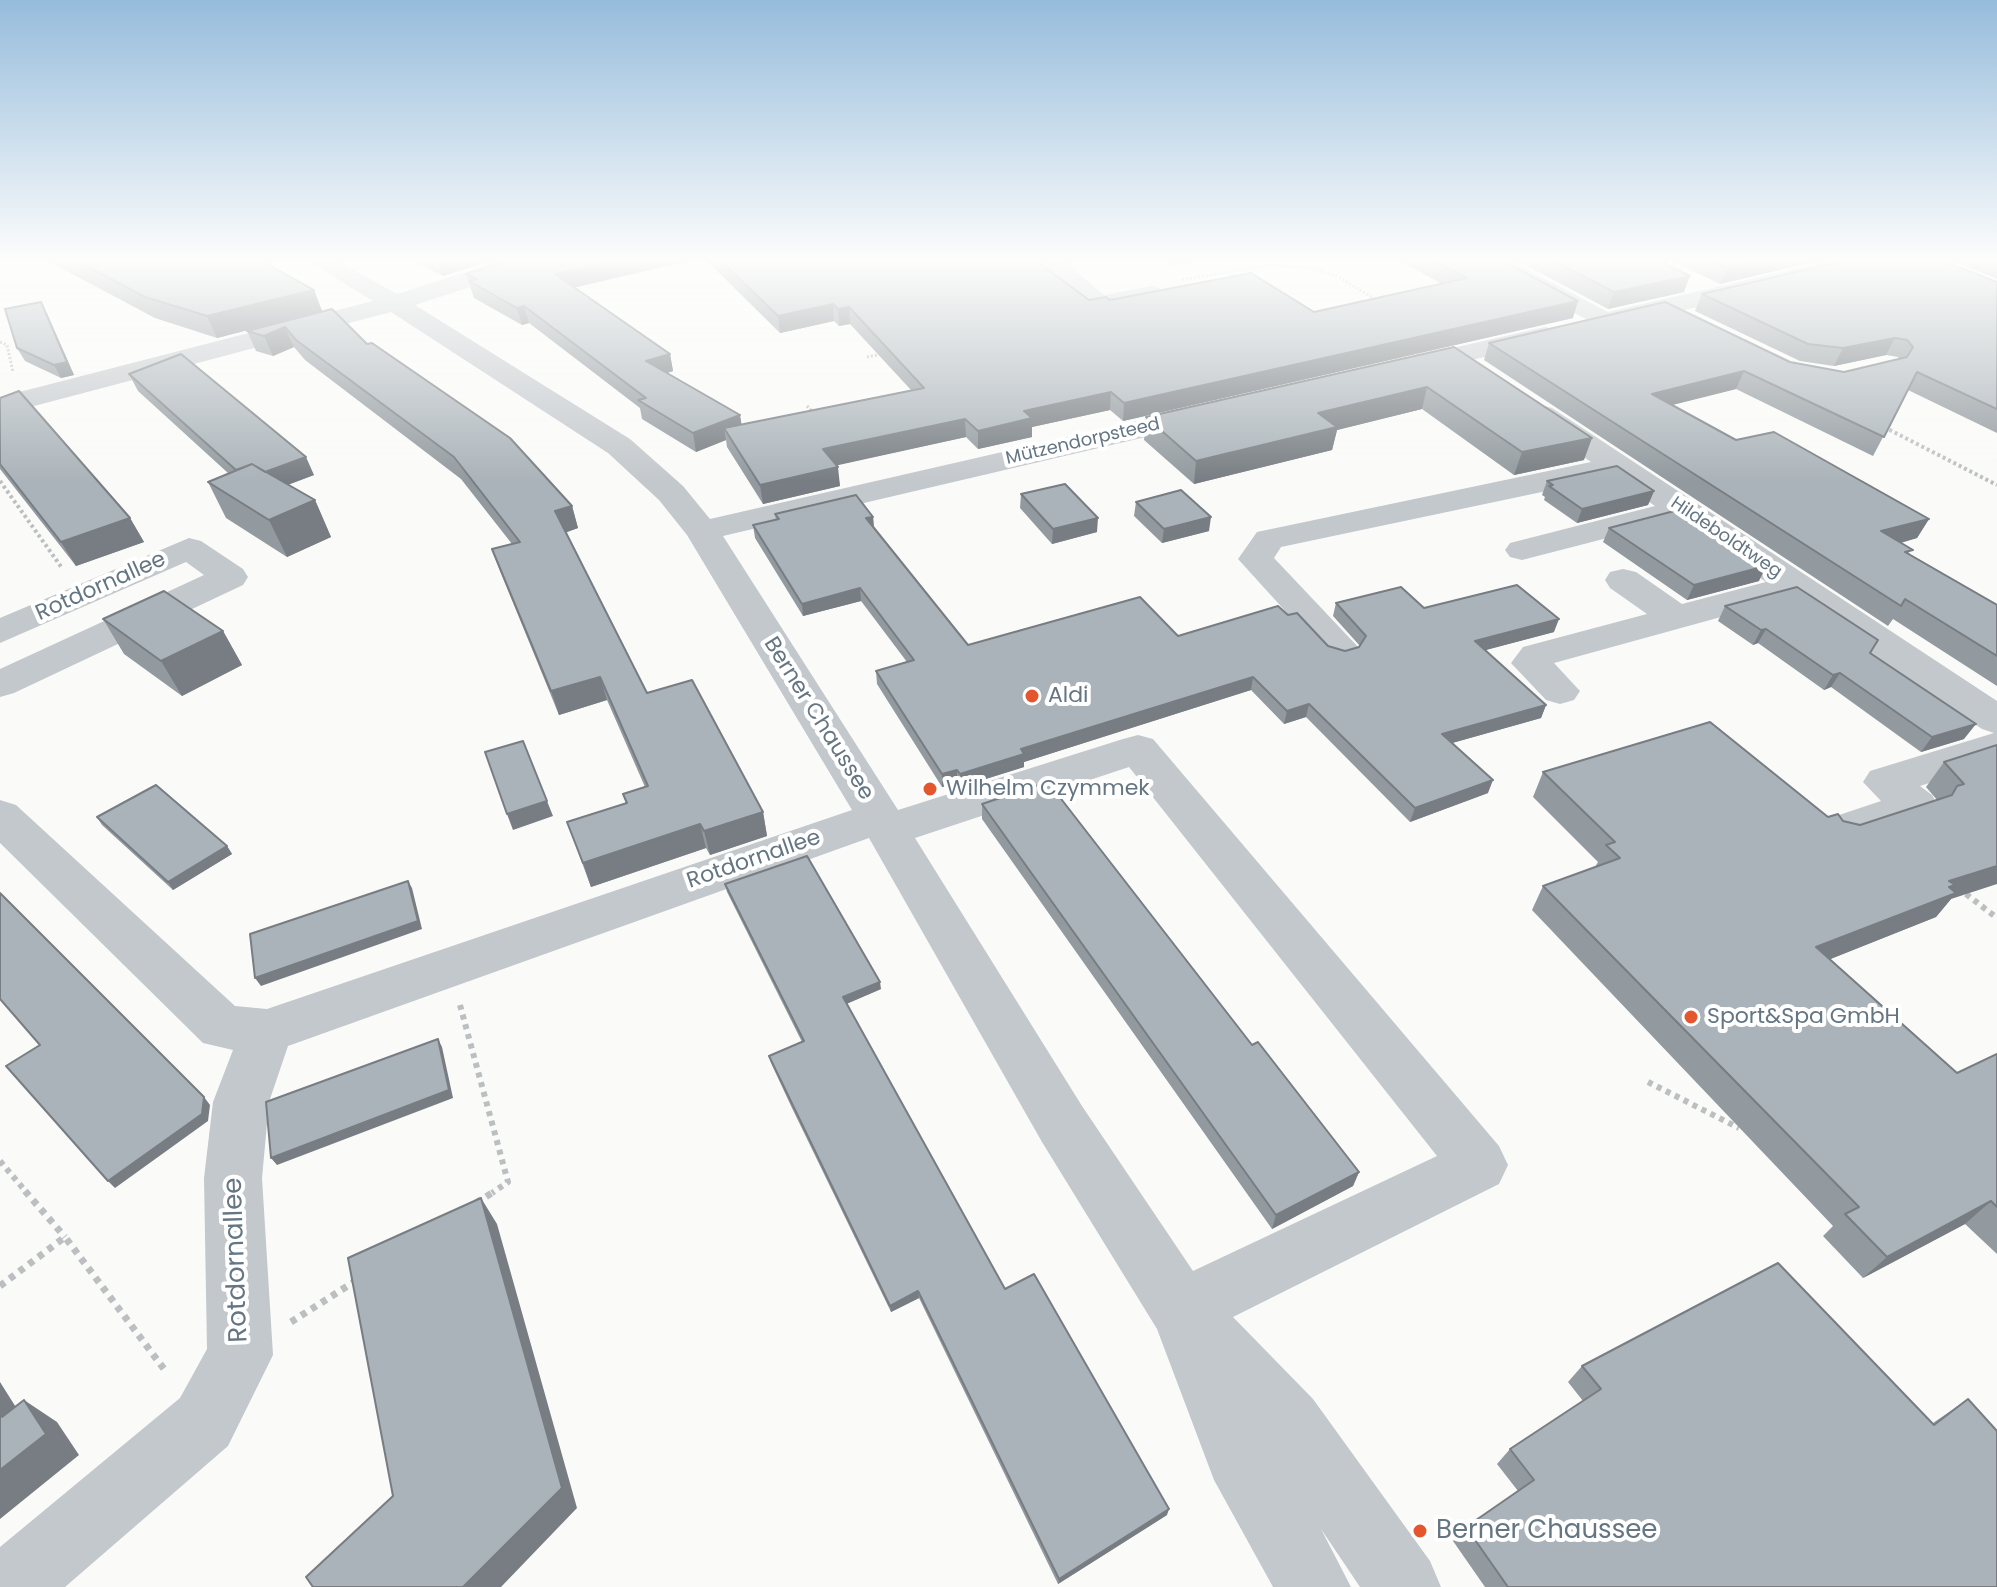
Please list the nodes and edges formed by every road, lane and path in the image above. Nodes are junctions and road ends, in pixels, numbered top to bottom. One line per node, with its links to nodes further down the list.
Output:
1 (276, 334): 8 (street)
2 (444, 334): 18 (street, Berner Chaussee)
3 (1549, 334): 5 (street)
4 (882, 354): 6 (path)
5 (1454, 356): 7 (street); 13 (street, Hildeboldtweg)
6 (867, 357)
7 (1378, 374)
8 (0, 406)
9 (807, 406): 11 (path)
10 (1226, 409): 18 (street, Mützendorpsteed)
11 (812, 421)
12 (1873, 422): 15 (path)
13 (1625, 470): 16 (street); 17 (street, Hildeboldtweg); 25 (street)
14 (0, 481): 22 (path)
15 (1997, 485)
16 (1526, 500)
17 (1681, 509): 19 (street); 21 (street, Hildeboldtweg)
18 (702, 531): 31 (street, Berner Chaussee)
19 (1522, 550)
20 (1623, 580): 23 (street)
21 (1796, 585): 23 (street); 28 (street, Hildeboldtweg)
22 (82, 595): 24 (street, Rotdornallee); 26 (street, Rotdornallee)
23 (1675, 616): 27 (street)
24 (0, 632)
25 (1341, 649)
26 (0, 684)
27 (1560, 691)
28 (1997, 720)
29 (1997, 746): 32 (street)
30 (0, 816): 36 (street, Rotdornallee)
31 (883, 823): 35 (street, Rotdornallee); 44 (street, Berner Chaussee); 44 (street, Rotdornallee)
32 (1843, 831)
33 (1966, 894): 34 (path)
34 (1997, 918)
35 (450, 968): 36 (street, Rotdornallee); 40 (path)
36 (267, 1031): 45 (street, Rotdornallee)
37 (1648, 1082): 38 (path)
38 (1739, 1128)
39 (0, 1161): 41 (path)
40 (468, 1208)
41 (65, 1237): 43 (path); 46 (path)
42 (361, 1277): 45 (path)
43 (0, 1286)
44 (1181, 1309): 48 (street, Berner Chaussee); 49 (street, Berner Chaussee)
45 (240, 1355): 46 (street, Rotdornallee)
46 (204, 1422): 47 (street, Rotdornallee)
47 (9, 1587)
48 (1314, 1587)
49 (1404, 1587)

